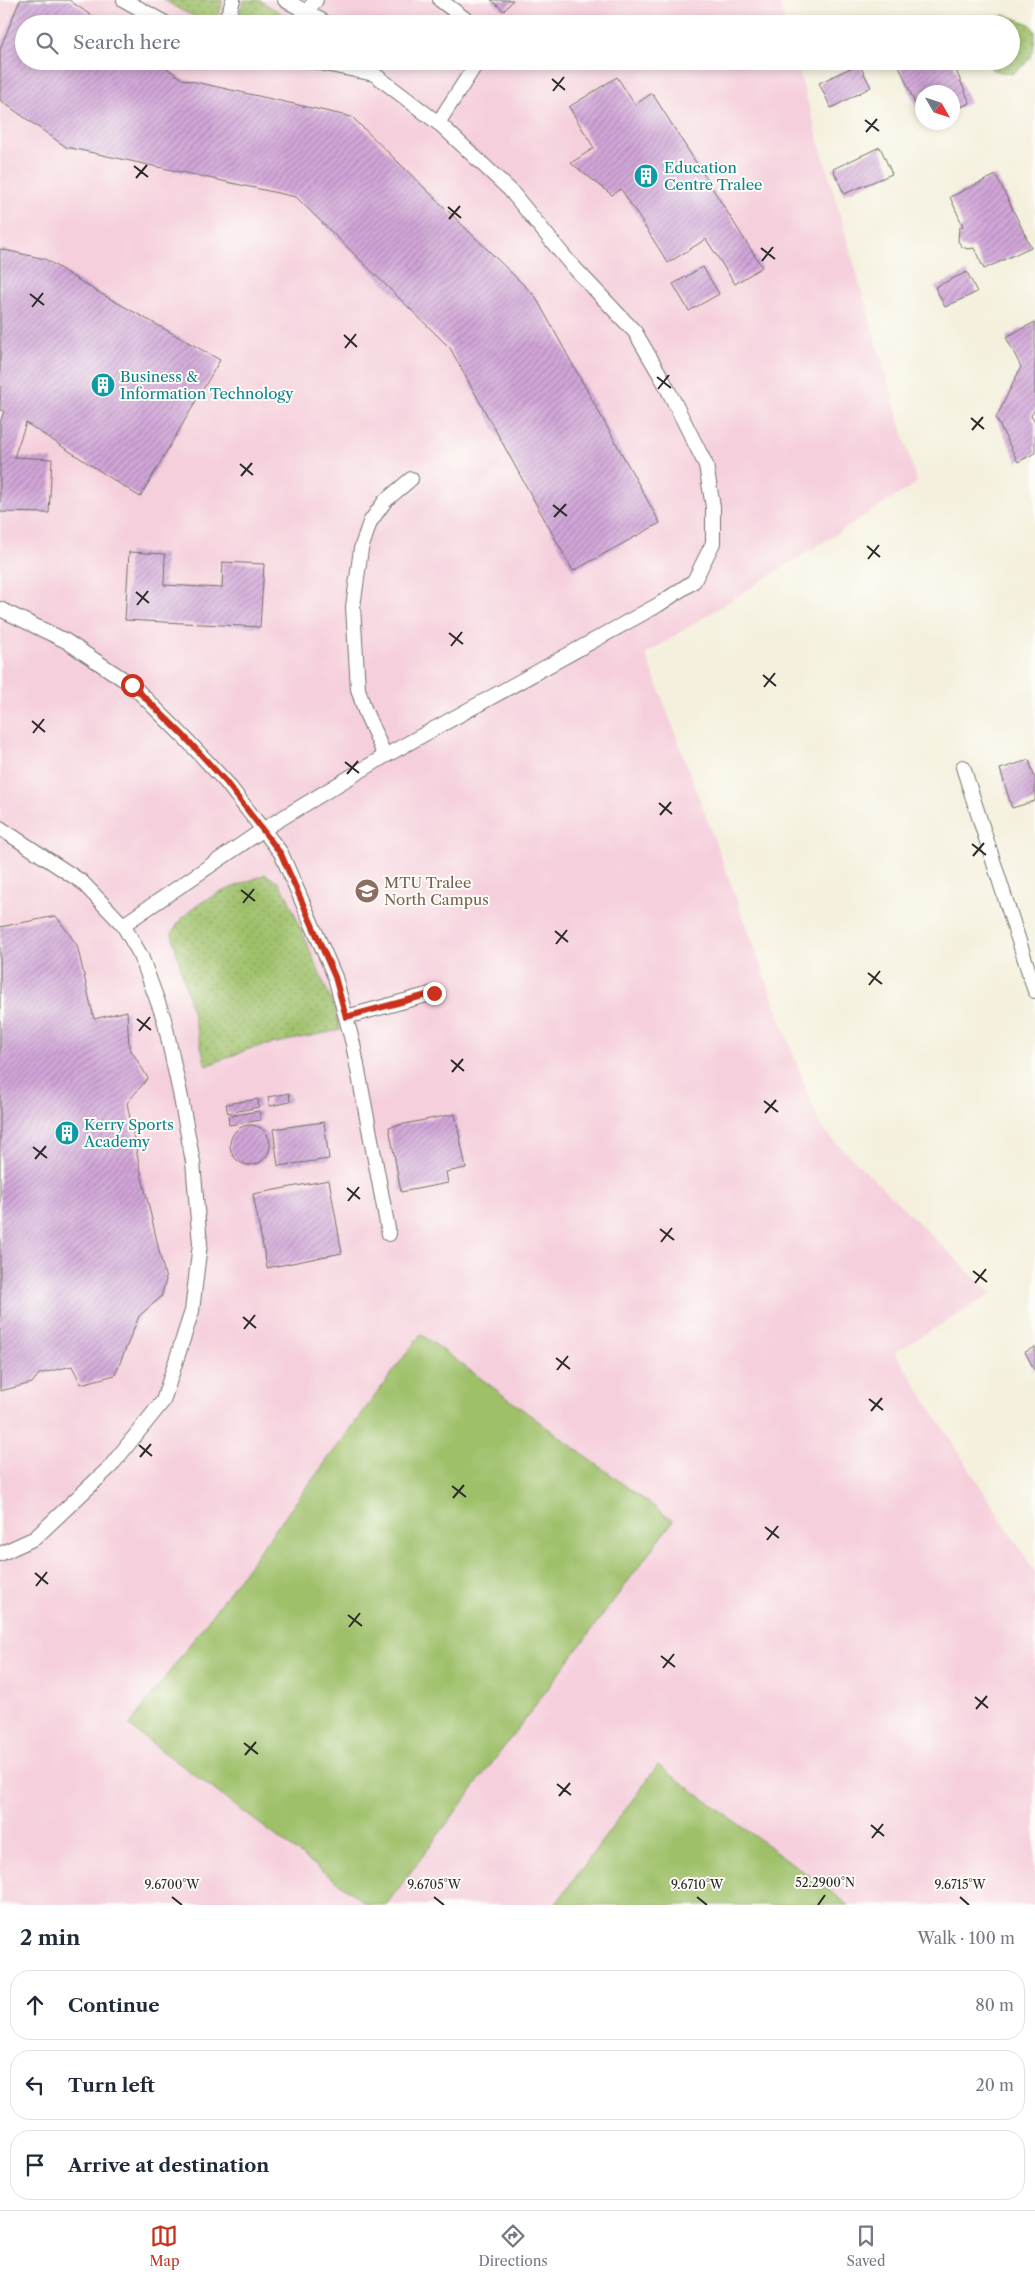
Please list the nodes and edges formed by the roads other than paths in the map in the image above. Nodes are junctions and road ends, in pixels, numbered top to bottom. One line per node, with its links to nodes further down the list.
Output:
1 (124, 0): 7 (lane)
2 (233, 0): 8 (lane)
3 (286, 0): 6 (lane)
4 (316, 0): 6 (lane)
5 (440, 0): 10 (lane)
6 (307, 11): 9 (lane)
7 (151, 15)
8 (227, 15)
9 (313, 15)
10 (460, 15)
11 (355, 70): 14 (lane)
12 (370, 70): 14 (lane)
13 (472, 70): 15 (lane)
14 (374, 74): 15 (lane)
15 (438, 124): 18 (lane)
16 (411, 479): 18 (lane)
17 (0, 609): 21 (lane)
18 (385, 756): 21 (lane)
19 (963, 767): 23 (lane)
20 (0, 828): 22 (lane)
21 (264, 829): 22 (lane); 25 (lane)
22 (124, 925): 27 (lane)
23 (1035, 991)
24 (434, 993): 25 (lane)
25 (346, 1017): 26 (lane)
26 (389, 1234)
27 (0, 1554)

